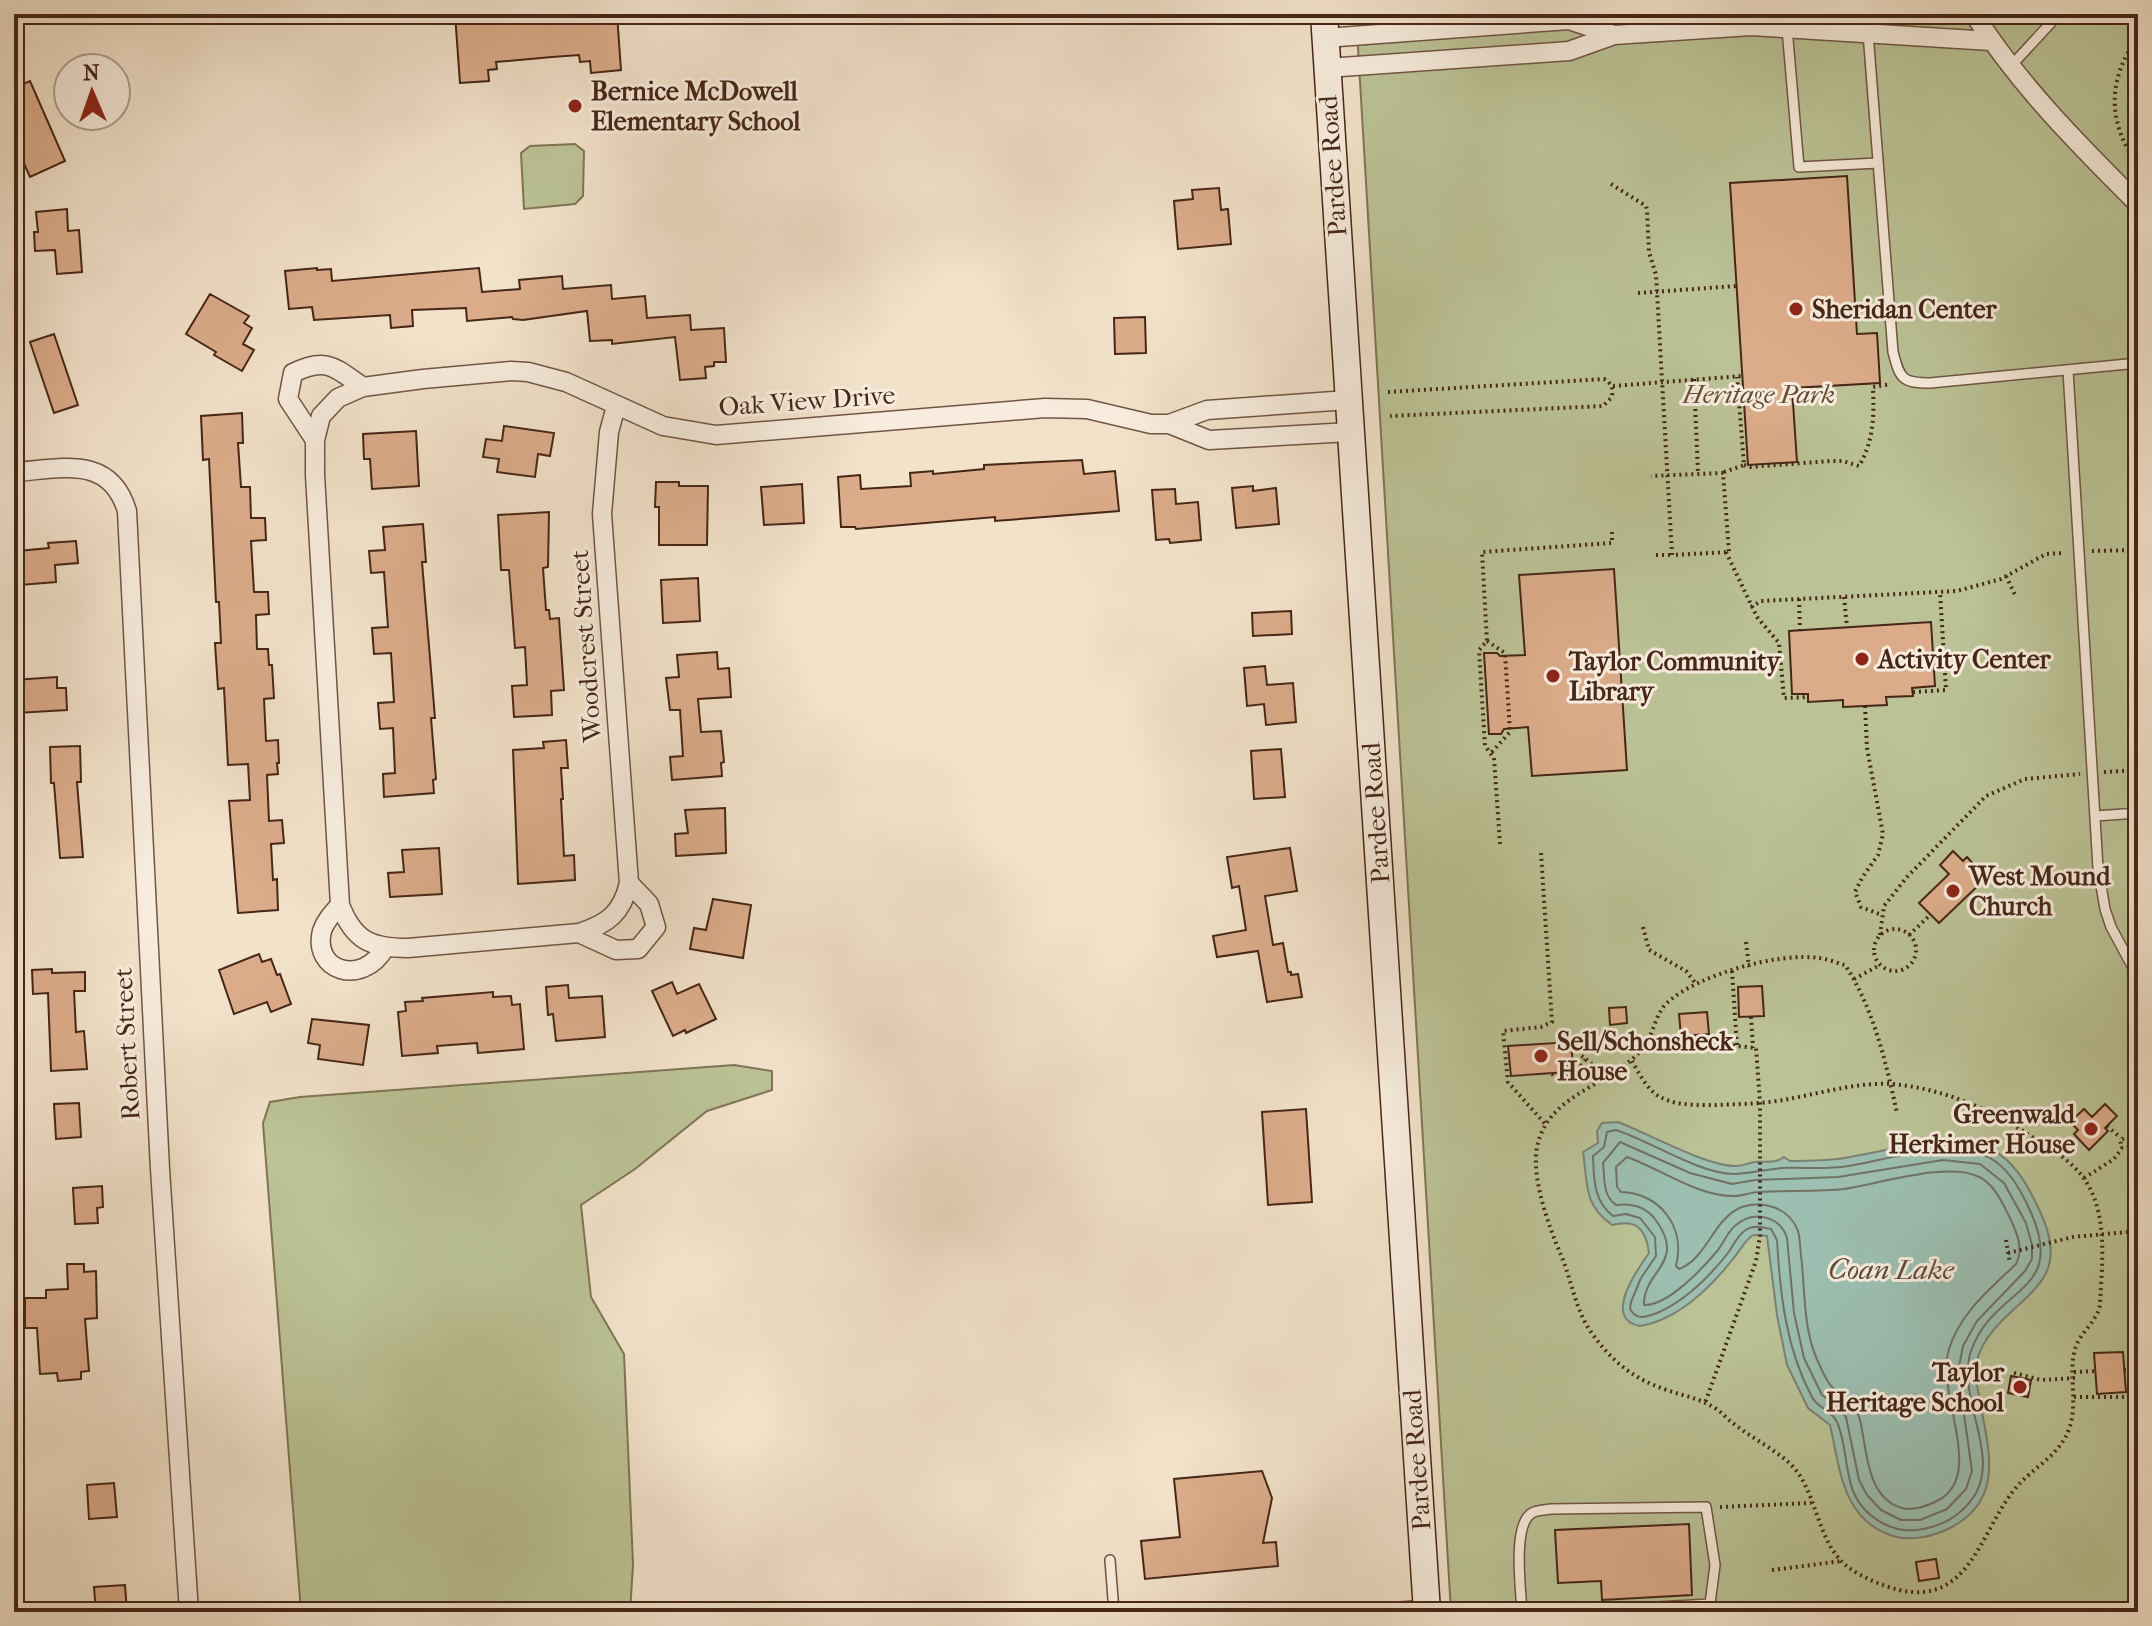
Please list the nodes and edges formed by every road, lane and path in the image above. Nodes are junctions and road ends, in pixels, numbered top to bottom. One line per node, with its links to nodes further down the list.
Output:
1 (1974, 14): 8 (street)
2 (2059, 14): 9 (lane)
3 (1789, 20): 5 (street); 6 (street); 11 (lane)
4 (1324, 26): 6 (street); 10 (main road, Pardee Road)
5 (1868, 33): 8 (street); 11 (lane)
6 (1614, 35): 10 (street)
7 (2138, 37): 12 (path)
8 (1991, 41): 9 (street)
9 (2011, 66): 14 (street)
10 (1327, 68): 26 (main road, Pardee Road)
11 (1878, 163): 21 (lane)
12 (2138, 165)
13 (1611, 184): 16 (path)
14 (2138, 204)
15 (1736, 286): 16 (path)
16 (1657, 291): 17 (path); 22 (path)
17 (1638, 293)
18 (2138, 363): 19 (lane)
19 (2068, 370): 21 (lane); 40 (lane)
20 (1694, 379): 22 (path); 32 (path); 35 (path)
21 (1904, 380): 32 (path)
22 (1662, 381): 24 (path); 36 (path)
23 (363, 387): 27 (street, Oak View Drive); 31 (street, Oak View Drive); 31 (street)
24 (1612, 387): 25 (path); 28 (path)
25 (1388, 392)
26 (1348, 400): 29 (street, Oak View Drive); 30 (main road, Pardee Road)
27 (616, 406): 29 (street, Oak View Drive); 63 (street, Woodcrest Street)
28 (1390, 416)
29 (1169, 424): 30 (street, Oak View Drive)
30 (1350, 432): 116 (main road, Pardee Road)
31 (315, 440): 64 (street, Oak View Drive)
32 (1744, 465): 34 (path)
33 (14, 472): 117 (street, Robert Street)
34 (1723, 473): 35 (path); 41 (path)
35 (1699, 474): 36 (path)
36 (1667, 475): 37 (path); 43 (path)
37 (1651, 476)
38 (1612, 530): 52 (path)
39 (2138, 550): 40 (path)
40 (2079, 551): 44 (path); 58 (lane)
41 (1726, 552): 43 (path); 49 (path)
42 (1656, 555): 43 (path)
43 (1672, 555)
44 (2006, 576): 45 (path); 47 (path)
45 (1940, 592): 46 (path); 53 (path)
46 (1844, 597): 48 (path); 50 (path)
47 (2016, 597)
48 (1799, 599): 49 (path); 51 (path)
49 (1751, 607): 54 (path)
50 (1847, 627)
51 (1800, 630)
52 (1487, 641): 56 (path); 56 (path)
53 (1913, 692)
54 (1808, 697)
55 (1865, 706): 65 (path)
56 (1491, 753): 61 (path)
57 (2138, 770): 58 (path)
58 (2093, 773): 60 (lane); 65 (path)
59 (2138, 813): 60 (lane)
60 (2095, 816): 76 (lane)
61 (1500, 844)
62 (1541, 853): 91 (path)
63 (629, 883): 68 (street); 68 (street)
64 (340, 905): 72 (street, Oak View Drive); 72 (street)
65 (1883, 916): 69 (path)
66 (1928, 917): 70 (path)
67 (1643, 927): 78 (path)
68 (579, 933): 72 (street)
69 (1880, 935): 70 (path); 73 (path)
70 (1909, 935): 73 (path)
71 (1746, 942): 74 (path)
72 (385, 948)
73 (1880, 965): 77 (path)
74 (1749, 967): 75 (path); 77 (path)
75 (1732, 971): 78 (path); 81 (path)
76 (2138, 977)
77 (1854, 979): 88 (path)
78 (1696, 984): 85 (path)
79 (1751, 1017): 82 (path)
80 (1695, 1035): 81 (path)
81 (1737, 1046): 82 (path)
82 (1753, 1048): 89 (path)
83 (1580, 1055): 84 (path)
84 (1586, 1059): 86 (path); 87 (path)
85 (1632, 1061): 87 (path); 89 (path)
86 (1552, 1074)
87 (1606, 1076): 91 (path)
88 (1890, 1084): 89 (path); 90 (path); 97 (path)
89 (1760, 1103): 110 (path)
90 (1897, 1113)
91 (1546, 1125): 110 (path)
92 (2107, 1126): 94 (path)
93 (2138, 1137): 95 (path)
94 (2121, 1138): 95 (path); 96 (path)
95 (2131, 1140): 96 (path)
96 (2126, 1147): 97 (path); 98 (path)
97 (2084, 1178): 100 (path)
98 (2131, 1180)
99 (2138, 1231): 100 (path)
100 (2101, 1233): 102 (path); 107 (path)
101 (2006, 1240): 102 (path)
102 (2008, 1253): 103 (path)
103 (2010, 1263)
104 (2124, 1370): 109 (path)
105 (2096, 1371): 107 (path)
106 (2014, 1373): 107 (path)
107 (2074, 1375): 108 (path)
108 (2074, 1397): 109 (path); 114 (path)
109 (2138, 1397)
110 (1705, 1403): 111 (path)
111 (1813, 1503): 112 (path); 114 (path)
112 (1706, 1507): 120 (lane); 121 (lane)
113 (1110, 1560): 118 (lane)
114 (1842, 1561): 115 (path)
115 (1772, 1570)
116 (1427, 1609): 119 (lane)
117 (189, 1612)
118 (1114, 1612)
119 (1340, 1612)
120 (1522, 1612)
121 (1572, 1612)

